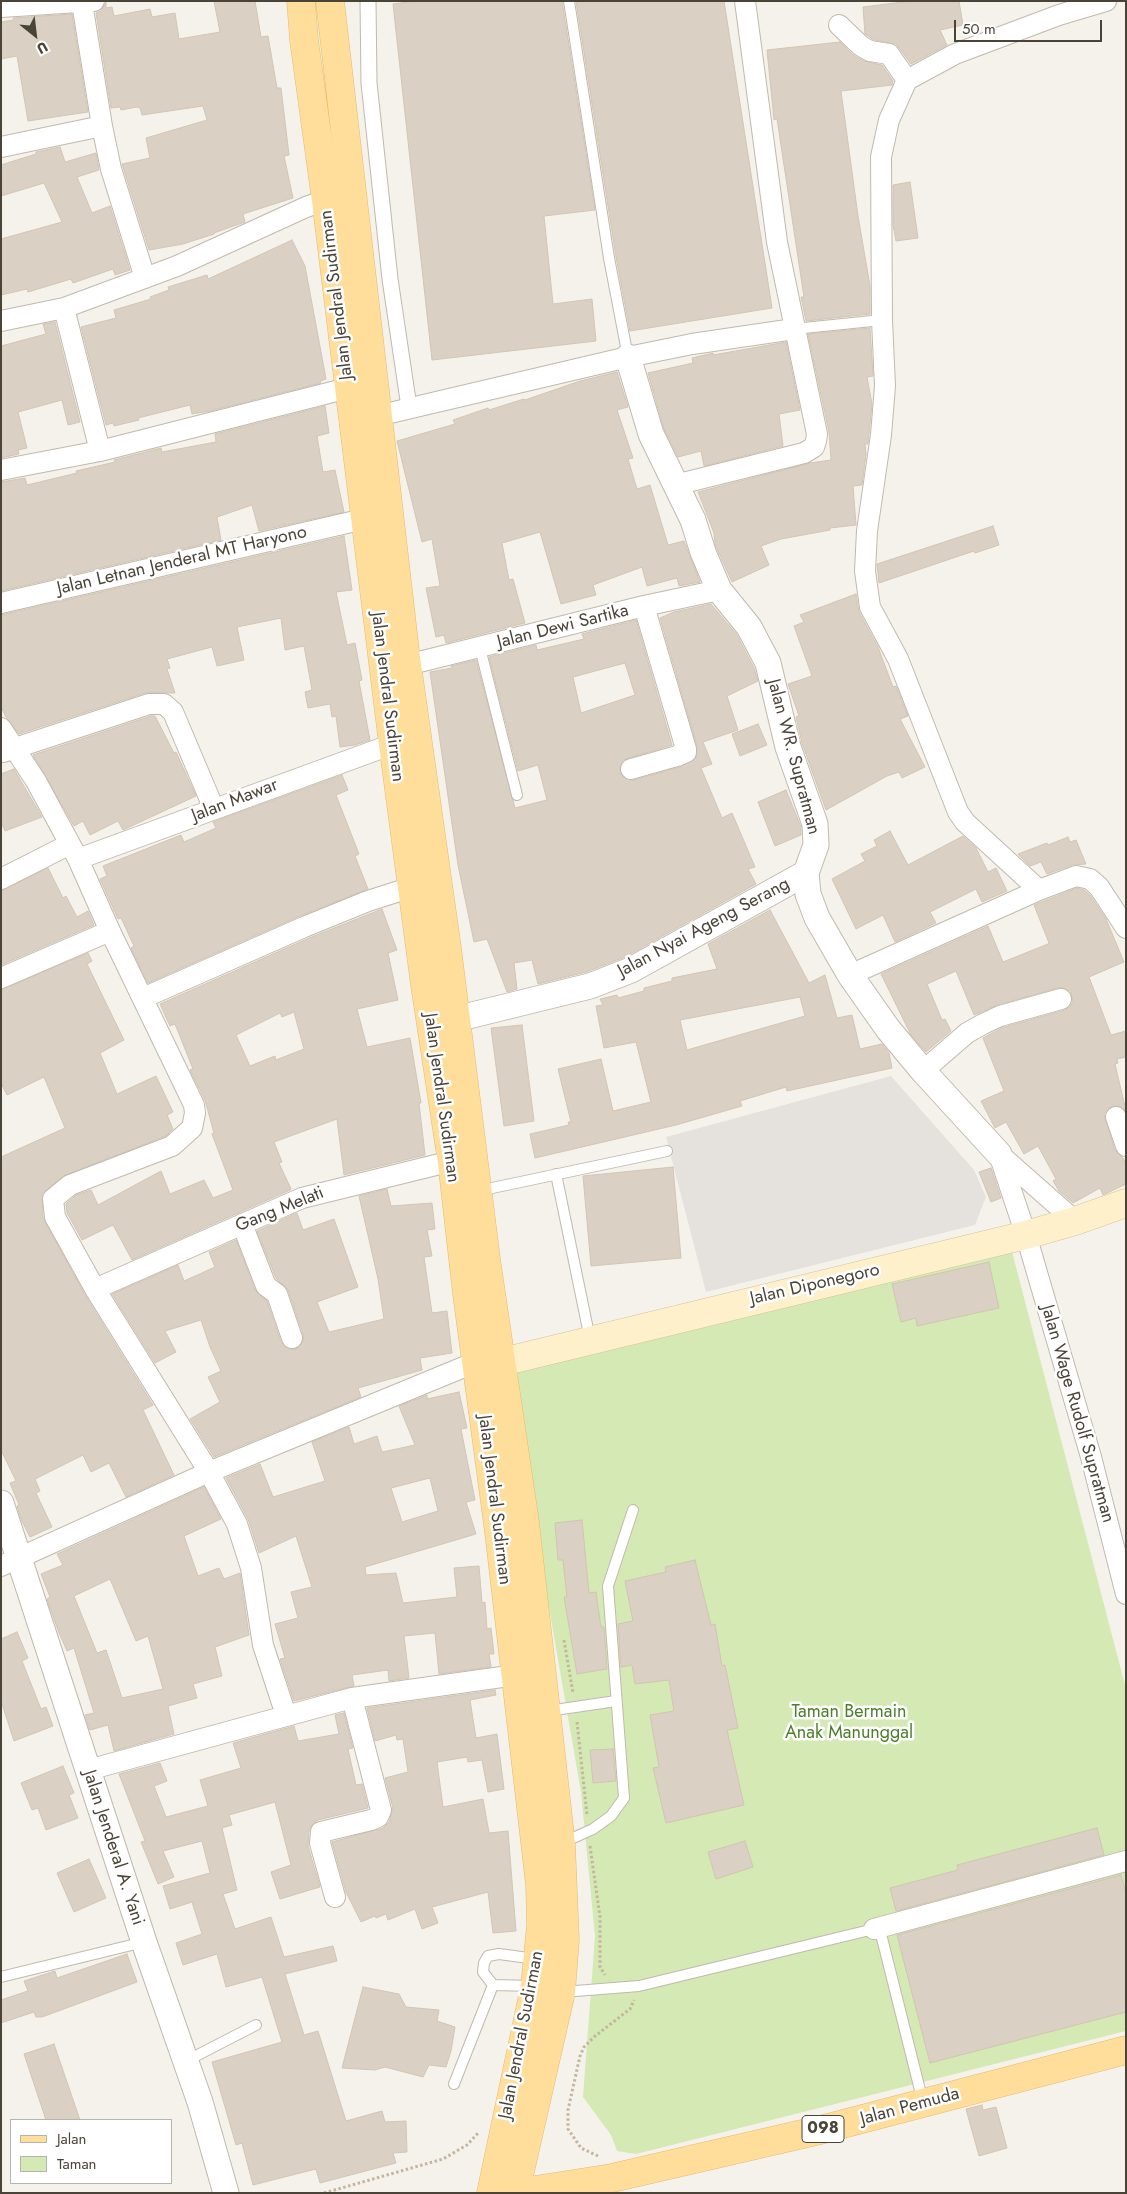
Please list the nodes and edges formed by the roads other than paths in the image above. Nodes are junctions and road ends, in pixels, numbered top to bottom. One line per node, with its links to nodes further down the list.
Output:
1 (301, 1): 15 (main road, Jalan Jendral Sudirman)
2 (330, 1): 14 (main road, Jalan Jendral Sudirman)
3 (368, 1): 23 (street)
4 (569, 1): 21 (lane)
5 (744, 1): 20 (street)
6 (1106, 1): 9 (street)
7 (88, 2): 8 (street); 12 (street)
8 (1, 7)
9 (1058, 8): 11 (street)
10 (839, 25): 11 (street)
11 (907, 80): 18 (street)
12 (102, 126): 13 (street); 16 (street)
13 (1, 147)
14 (352, 190): 15 (street); 24 (main road, Jalan Jendral Sudirman)
15 (326, 200): 16 (street); 22 (main road, Jalan Jendral Sudirman)
16 (145, 278): 17 (street)
17 (64, 308): 19 (street); 25 (street)
18 (882, 320): 20 (lane); 45 (street)
19 (1, 321)
20 (794, 329): 21 (street); 27 (street)
21 (628, 357): 23 (street); 27 (street, Jalan WR. Supratman)
22 (348, 388): 25 (street); 28 (main road, Jalan Jendral Sudirman)
23 (409, 407): 24 (street)
24 (377, 416): 32 (main road, Jalan Jendral Sudirman)
25 (100, 451): 26 (street)
26 (1, 470)
27 (674, 485): 29 (street, Jalan WR. Supratman)
28 (364, 519): 30 (street, Jalan Letnan Jenderal MT Haryono); 32 (main road, Jalan Jendral Sudirman)
29 (720, 590): 31 (street, Jalan Dewi Sartika); 42 (street, Jalan WR. Supratman)
30 (1, 603)
31 (644, 606): 33 (street, Jalan Dewi Sartika); 38 (street)
32 (391, 635): 34 (main road, Jalan Jendral Sudirman); 36 (main road, Jalan Jendral Sudirman)
33 (480, 648): 34 (street, Jalan Dewi Sartika); 39 (lane)
34 (407, 665): 52 (main road, Jalan Jendral Sudirman)
35 (1, 728): 37 (street)
36 (393, 744): 40 (street, Jalan Mawar); 44 (main road, Jalan Jendral Sudirman)
37 (8, 751): 40 (street); 41 (street)
38 (632, 769)
39 (518, 795)
40 (214, 809): 41 (street, Jalan Mawar)
41 (74, 851): 43 (street, Jalan Mawar); 47 (street)
42 (806, 873): 48 (street, Jalan WR. Supratman); 52 (street, Jalan Nyai Ageng Serang)
43 (1, 879)
44 (412, 887): 50 (street); 58 (main road, Jalan Jendral Sudirman)
45 (1039, 890): 46 (street); 48 (street)
46 (1126, 928)
47 (110, 931): 49 (street); 50 (street)
48 (850, 975): 53 (street, Jalan WR. Supratman)
49 (1, 978)
50 (143, 998): 65 (street)
51 (1061, 999): 53 (street)
52 (456, 1019): 58 (main road, Jalan Jendral Sudirman)
53 (923, 1070): 57 (street, Jalan WR. Supratman)
54 (1116, 1117): 55 (street)
55 (1126, 1146)
56 (667, 1151): 59 (lane)
57 (999, 1154): 62 (street, Jalan WR. Supratman); 64 (street, Jalan WR. Supratman)
58 (462, 1158): 60 (main road, Jalan Jendral Sudirman); 63 (street, Gang Melati); 68 (main road, Jalan Jendral Sudirman)
59 (556, 1174): 60 (lane); 67 (lane)
60 (477, 1191): 69 (main road, Jalan Jendral Sudirman)
61 (1126, 1203): 62 (main road, Jalan Diponegoro)
62 (1075, 1221): 64 (main road, Jalan Diponegoro)
63 (242, 1224): 65 (street, Gang Melati); 66 (street)
64 (1026, 1234): 67 (main road, Jalan Diponegoro); 74 (street, Jalan Wage Rudolf Supratman)
65 (95, 1289): 70 (street)
66 (292, 1338)
67 (590, 1339): 69 (main road, Jalan Diponegoro)
68 (476, 1362): 70 (street); 75 (main road, Jalan Jendral Sudirman)
69 (502, 1362): 78 (main road, Jalan Jendral Sudirman)
70 (209, 1472): 73 (street); 79 (street)
71 (1, 1503): 73 (street, Jalan Jenderal A. Yani)
72 (633, 1510): 77 (lane)
73 (11, 1562): 80 (street, Jalan Jenderal A. Yani)
74 (1126, 1594)
75 (516, 1675): 76 (street); 78 (main road, Jalan Jendral Sudirman)
76 (352, 1698): 79 (street); 83 (street)
77 (616, 1701): 78 (lane); 81 (lane)
78 (534, 1713): 81 (main road, Jalan Jendral Sudirman); 86 (main road, Jalan Jendral Sudirman)
79 (286, 1715): 80 (street)
80 (88, 1770): 85 (street, Jalan Jenderal A. Yani)
81 (561, 1844): 89 (main road, Jalan Jendral Sudirman)
82 (1126, 1861): 84 (street)
83 (335, 1897)
84 (874, 1929): 89 (lane); 94 (lane)
85 (144, 1942): 87 (lane); 92 (street, Jalan Jenderal A. Yani)
86 (538, 1960): 88 (lane); 89 (main road, Jalan Jendral Sudirman)
87 (1, 1977)
88 (493, 1985): 89 (lane); 93 (lane)
89 (548, 1989): 97 (main road, Jalan Jendral Sudirman); 98 (main road, Jalan Jendral Sudirman)
90 (256, 2024): 92 (lane)
91 (1126, 2050): 94 (main road, Jalan Pemuda / 098)
92 (186, 2061): 96 (street, Jalan Jenderal A. Yani)
93 (454, 2084)
94 (923, 2103): 95 (main road, Jalan Pemuda / 098)
95 (611, 2176): 98 (main road, Jalan Pemuda / 098)
96 (226, 2193)
97 (490, 2193)
98 (516, 2193)

